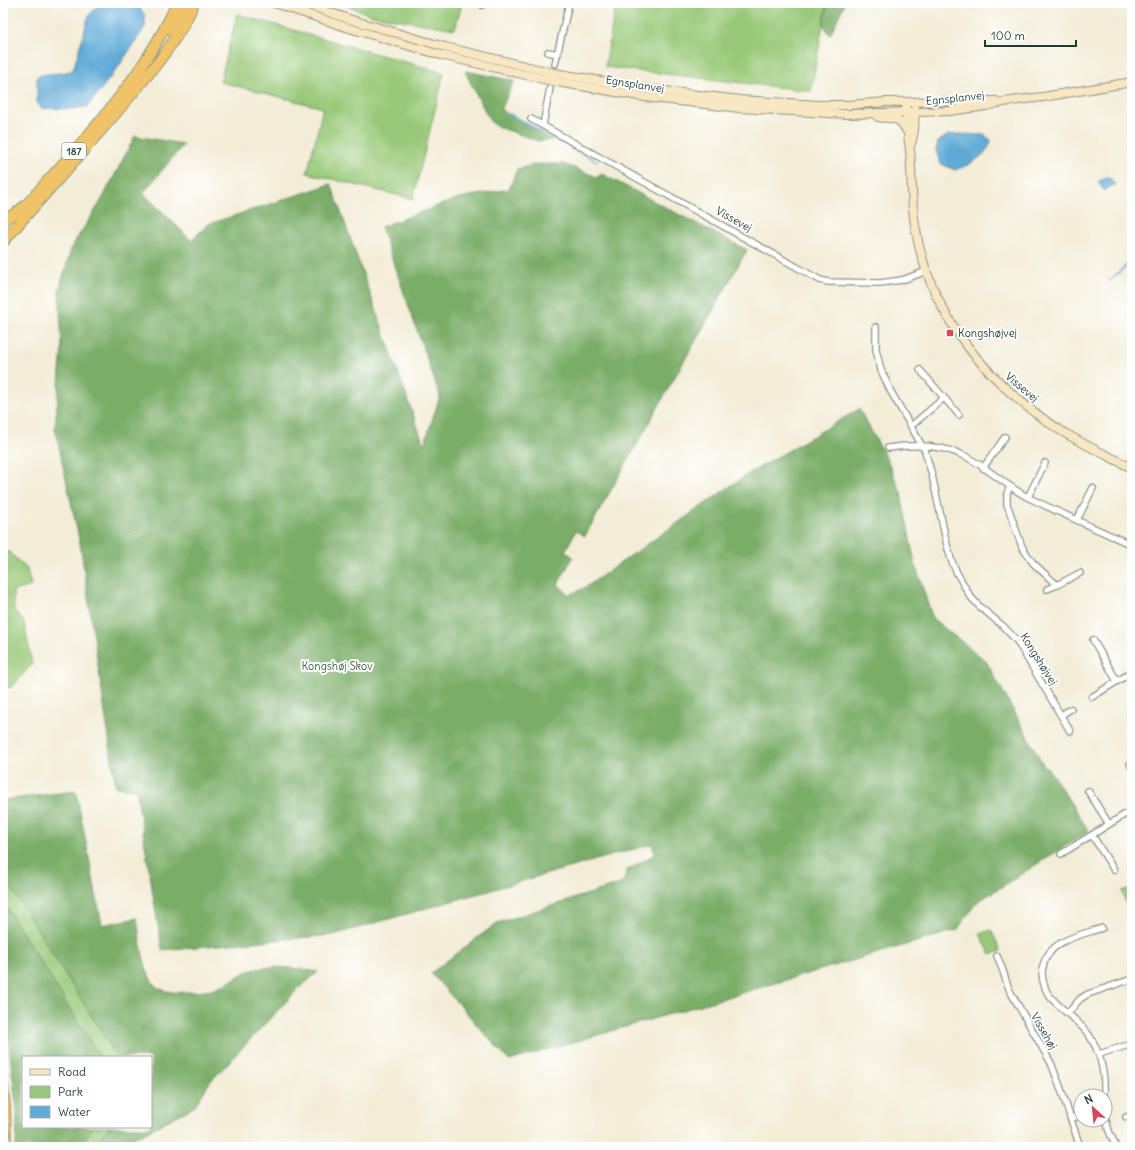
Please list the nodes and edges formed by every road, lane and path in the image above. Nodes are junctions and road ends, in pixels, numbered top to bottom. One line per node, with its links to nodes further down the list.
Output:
1 (176, 3): 22 (highway, 187)
2 (186, 3): 9 (highway, 187)
3 (194, 3): 9 (highway)
4 (274, 3): 17 (main road, Egnsplanvej)
5 (302, 3): 13 (main road, Egnsplanvej)
6 (569, 3): 8 (street)
7 (548, 52): 8 (street)
8 (558, 54): 10 (street)
9 (163, 56): 23 (highway, 187)
10 (556, 64)
11 (1132, 82): 14 (main road, Egnsplanvej)
12 (550, 88): 19 (street)
13 (905, 102): 15 (main road, Egnsplanvej); 16 (main road, Vissevej)
14 (1003, 102): 15 (main road, Egnsplanvej); 15 (main road, Egnsplanvej)
15 (915, 108): 16 (main road, Egnsplanvej); 21 (main road, Vissevej)
16 (906, 113): 17 (main road, Egnsplanvej); 20 (main road, Vissevej)
17 (847, 114): 20 (main road)
18 (531, 119): 19 (street, Vissevej)
19 (542, 125): 24 (street, Vissevej)
20 (906, 130): 21 (main road, Vissevej)
21 (910, 149): 24 (main road, Vissevej)
22 (3, 220)
23 (3, 242)
24 (926, 271): 34 (main road, Vissevej)
25 (876, 327): 29 (street, Kongshøjvej)
26 (920, 370): 27 (street)
27 (944, 398): 28 (street); 29 (street)
28 (959, 415)
29 (911, 426): 31 (street, Kongshøjvej)
30 (1005, 437): 35 (street)
31 (923, 445): 32 (street); 35 (street); 49 (street, Kongshøjvej)
32 (888, 448)
33 (1045, 463): 38 (street)
34 (1129, 466)
35 (983, 468): 36 (street)
36 (1010, 487): 38 (street); 42 (street)
37 (1093, 488): 39 (street)
38 (1028, 497): 39 (street)
39 (1078, 520): 40 (street)
40 (1132, 545)
41 (1080, 573): 42 (street)
42 (1058, 585): 43 (street)
43 (1047, 589)
44 (1092, 640): 46 (street)
45 (1132, 672): 46 (street)
46 (1117, 681): 47 (street)
47 (1092, 697)
48 (1071, 709): 49 (street)
49 (1061, 715): 50 (street, Kongshøjvej)
50 (1070, 731)
51 (1088, 791): 53 (street)
52 (1132, 810): 53 (street)
53 (1109, 824): 54 (street)
54 (1092, 835): 55 (street); 56 (street)
55 (1061, 854)
56 (1114, 870)
57 (1102, 928): 60 (street)
58 (997, 956): 68 (street, Vissehøj)
59 (1132, 979): 60 (street)
60 (1068, 1013): 62 (street)
61 (1132, 1044): 62 (street)
62 (1098, 1054): 64 (street)
63 (3, 1086): 70 (highway)
64 (1104, 1088)
65 (1132, 1115): 67 (street)
66 (1073, 1117): 68 (street)
67 (1126, 1117)
68 (1070, 1118): 71 (street, Vissehøj)
69 (1108, 1128): 72 (street)
70 (6, 1147)
71 (1080, 1147)
72 (1116, 1147)

